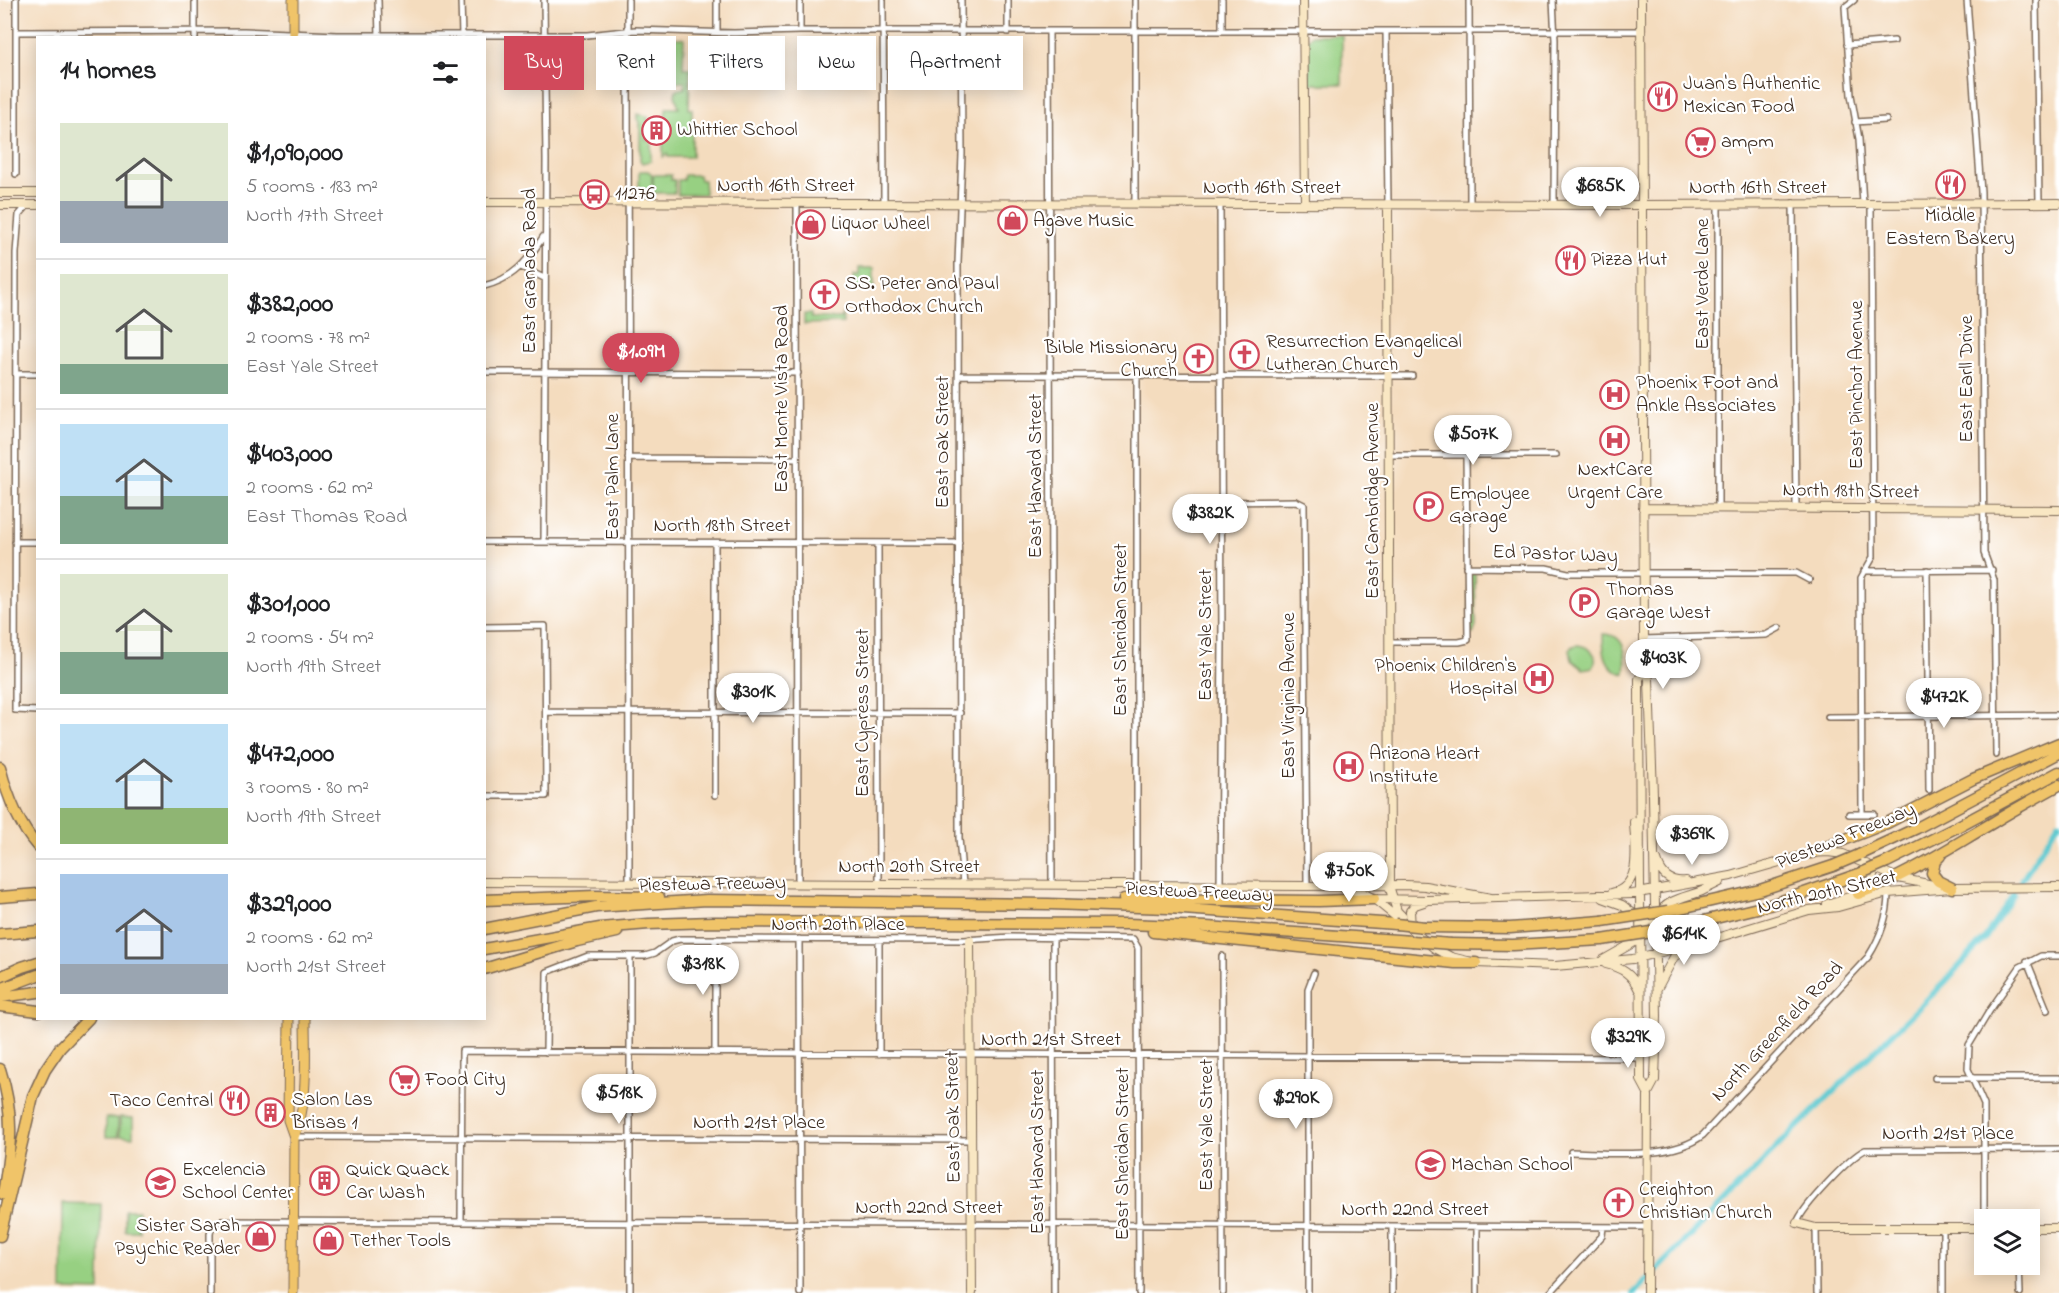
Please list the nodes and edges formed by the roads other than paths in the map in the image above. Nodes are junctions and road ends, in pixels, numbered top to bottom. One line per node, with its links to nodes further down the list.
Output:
1 (16, 0): 32 (street)
2 (195, 0): 37 (street)
3 (293, 0): 39 (main road)
4 (378, 0): 41 (street)
5 (461, 0): 42 (street)
6 (544, 0): 40 (street, East Granada Road)
7 (628, 0): 22 (street, East Palm Lane)
8 (717, 0): 33 (street)
9 (800, 0): 23 (street)
10 (883, 0): 24 (street)
11 (961, 0): 34 (street, East Oak Street)
12 (1008, 0): 35 (street)
13 (1135, 0): 25 (street)
14 (1222, 0): 26 (street)
15 (1303, 0): 27 (main road)
16 (1469, 0): 29 (street)
17 (1553, 0): 30 (street)
18 (1641, 0): 31 (main road)
19 (1854, 0): 44 (street, East Pinchot Avenue)
20 (1967, 0): 56 (street, East Earll Drive)
21 (2036, 0): 57 (street)
22 (628, 31): 33 (street); 40 (street); 52 (street, East Palm Lane)
23 (800, 31): 24 (street); 33 (street)
24 (883, 31): 34 (street); 54 (street)
25 (1135, 31): 26 (street); 36 (street); 61 (street)
26 (1222, 31): 27 (street)
27 (1303, 31): 28 (street); 63 (main road)
28 (1386, 31): 29 (street); 64 (street, East Cambridge Avenue)
29 (1469, 31): 30 (street); 65 (street)
30 (1553, 31): 31 (street); 66 (street)
31 (1641, 31): 71 (main road)
32 (16, 32): 38 (street); 47 (street)
33 (717, 32)
34 (961, 32): 35 (street); 59 (street, East Oak Street)
35 (1008, 32): 36 (street)
36 (1050, 32): 60 (street, East Harvard Street)
37 (195, 34): 38 (street); 39 (street)
38 (105, 35)
39 (293, 35): 41 (street)
40 (544, 35): 42 (street); 51 (street, East Granada Road)
41 (379, 36): 42 (street)
42 (462, 36)
43 (1894, 41): 44 (street)
44 (1847, 45): 46 (street, East Pinchot Avenue)
45 (1886, 120): 46 (street)
46 (1855, 122): 68 (street, East Pinchot Avenue)
47 (16, 174)
48 (0, 193): 49 (main road)
49 (36, 193)
50 (486, 202): 51 (main road, North 16th Street)
51 (545, 202): 52 (main road, North 16th Street); 72 (street, East Granada Road)
52 (628, 202): 53 (main road, North 16th Street); 78 (street, East Palm Lane)
53 (797, 203): 54 (main road, North 16th Street); 79 (street, East Monte Vista Road)
54 (884, 203): 59 (main road, North 16th Street)
55 (1793, 203): 67 (main road, North 16th Street); 68 (main road, North 16th Street); 96 (street)
56 (1981, 203): 57 (main road, North 16th Street); 68 (main road, North 16th Street); 98 (street, East Earll Drive)
57 (2039, 203): 58 (main road, North 16th Street)
58 (2059, 203)
59 (960, 204): 60 (main road, North 16th Street); 82 (street, East Oak Street)
60 (1050, 204): 61 (main road, North 16th Street); 83 (street, East Harvard Street)
61 (1135, 204): 62 (main road, North 16th Street)
62 (1220, 204): 63 (main road, North 16th Street); 86 (street, East Yale Street)
63 (1305, 204): 64 (main road, North 16th Street)
64 (1388, 204): 65 (main road, North 16th Street); 85 (main road, East Cambridge Avenue)
65 (1470, 204): 66 (main road, North 16th Street)
66 (1554, 204): 71 (main road, North 16th Street)
67 (1718, 204): 71 (main road, North 16th Street); 95 (street, East Verde Lane)
68 (1867, 204): 97 (street, East Pinchot Avenue)
69 (0, 205): 70 (main road)
70 (33, 205): 80 (street)
71 (1641, 205): 94 (main road)
72 (544, 236): 73 (street); 74 (street, East Granada Road)
73 (521, 267): 74 (street); 75 (street)
74 (544, 278): 77 (street, East Granada Road)
75 (486, 285)
76 (486, 372): 77 (street)
77 (544, 372): 78 (street); 103 (street, East Granada Road)
78 (628, 372): 79 (street); 91 (street, East Palm Lane)
79 (798, 373): 92 (street, East Monte Vista Road)
80 (16, 374): 81 (street); 100 (street)
81 (36, 374)
82 (959, 375): 83 (street); 108 (street, East Oak Street)
83 (1051, 375): 84 (street); 158 (street, East Harvard Street)
84 (1137, 375): 86 (street); 159 (street, East Sheridan Street)
85 (1389, 375): 86 (street); 87 (street); 88 (main road, East Cambridge Avenue)
86 (1221, 376): 93 (street, East Yale Street)
87 (1412, 376)
88 (1390, 455): 89 (street); 118 (main road, East Cambridge Avenue)
89 (1466, 455): 90 (street); 109 (street)
90 (1556, 455)
91 (628, 458): 92 (street); 104 (street, East Palm Lane)
92 (798, 459): 106 (street, East Monte Vista Road)
93 (1221, 502): 160 (street, East Yale Street); 161 (street, East Virginia Avenue)
94 (1643, 508): 95 (main road, North 18th Street); 113 (main road)
95 (1718, 508): 96 (main road, North 18th Street)
96 (1797, 508): 97 (main road, North 18th Street)
97 (1872, 508): 98 (main road, North 18th Street); 112 (street, East Pinchot Avenue)
98 (1983, 510): 99 (main road, North 18th Street); 111 (street, East Earll Drive)
99 (2059, 510)
100 (15, 542): 101 (street); 120 (street)
101 (36, 542)
102 (486, 542): 103 (street, North 18th Street)
103 (544, 543): 104 (street, North 18th Street)
104 (628, 543): 105 (street, North 18th Street); 122 (street, East Palm Lane)
105 (715, 543): 106 (street, North 18th Street); 123 (street)
106 (797, 543): 107 (street, North 18th Street); 125 (street, East Monte Vista Road)
107 (878, 543): 108 (street, North 18th Street); 126 (street, East Cypress Street)
108 (959, 543): 124 (street, East Oak Street)
109 (1466, 567): 113 (street, Ed Pastor Way); 118 (street)
110 (1927, 570): 111 (street); 112 (street); 131 (street)
111 (1992, 570): 128 (street, East Earll Drive)
112 (1864, 571): 130 (street, East Pinchot Avenue)
113 (1643, 574): 114 (street, Ed Pastor Way); 117 (main road)
114 (1809, 580)
115 (486, 627): 121 (street)
116 (1779, 628): 117 (street)
117 (1644, 639): 119 (main road)
118 (1389, 642): 157 (main road, East Cambridge Avenue)
119 (1645, 669): 141 (main road); 146 (main road)
120 (36, 711)
121 (546, 712): 122 (street); 140 (street)
122 (628, 712): 123 (street); 153 (street, East Palm Lane)
123 (715, 712): 125 (street); 139 (street)
124 (960, 712): 126 (street); 156 (street, East Oak Street)
125 (798, 713): 126 (street); 155 (street, East Monte Vista Road)
126 (878, 713): 154 (street, East Cypress Street)
127 (2059, 715): 128 (street)
128 (1996, 716): 131 (street); 134 (street, East Earll Drive)
129 (1828, 717): 130 (street)
130 (1860, 717): 131 (street); 143 (street, East Pinchot Avenue)
131 (1928, 717): 138 (street)
132 (2059, 743): 147 (highway)
133 (2059, 753): 178 (highway, Piestewa Freeway, bridge)
134 (1996, 755)
135 (0, 766): 145 (highway)
136 (2059, 772): 182 (highway, Piestewa Freeway, bridge)
137 (2055, 787): 148 (highway)
138 (1929, 790)
139 (715, 795)
140 (486, 796)
141 (1640, 798): 166 (main road); 170 (main road)
142 (1849, 814): 143 (street)
143 (1862, 814): 144 (street)
144 (1874, 814)
145 (36, 845)
146 (1654, 850): 150 (main road); 165 (main road)
147 (1811, 853): 149 (main road, North 20th Street); 150 (main road, North 20th Street)
148 (1941, 855): 151 (highway); 164 (highway)
149 (1875, 869): 151 (main road, North 20th Street); 169 (main road)
150 (1731, 876): 165 (main road, North 20th Street); 180 (main road)
151 (1898, 878): 164 (main road, North 20th Street); 169 (highway)
152 (486, 882): 153 (main road, North 20th Street)
153 (629, 882): 155 (main road, North 20th Street)
154 (879, 883): 155 (main road, North 20th Street); 156 (main road, North 20th Street)
155 (798, 884)
156 (963, 884): 158 (main road, North 20th Street)
157 (1390, 884): 162 (main road, North 20th Street); 172 (main road, North 20th Street); 173 (main road); 176 (main road, East Cambridge Avenue)
158 (1052, 885): 159 (main road, North 20th Street)
159 (1137, 885): 160 (main road, North 20th Street)
160 (1220, 886): 161 (main road, North 20th Street)
161 (1307, 886): 162 (main road, North 20th Street)
162 (1334, 886): 173 (main road, North 20th Street)
163 (2059, 887): 164 (main road, North 20th Street)
164 (1952, 888): 167 (main road, North 20th Street)
165 (1655, 891): 166 (main road, North 20th Street); 180 (main road)
166 (1641, 893): 170 (main road, North 20th Street); 180 (main road)
167 (1888, 893): 179 (main road, North 20th Street); 244 (street, North Greenfield Road)
168 (36, 894): 171 (highway)
169 (1858, 894): 179 (main road)
170 (1591, 896): 172 (main road, North 20th Street); 180 (main road)
171 (0, 897)
172 (1491, 898): 177 (main road, North 20th Street)
173 (1374, 899): 176 (main road, North 20th Street); 178 (highway); 184 (main road, North 20th Street)
174 (486, 900): 175 (highway)
175 (707, 900): 178 (highway, Piestewa Freeway); 183 (highway, Piestewa Freeway)
176 (1393, 900): 177 (main road, North 20th Street); 184 (main road, East Cambridge Avenue)
177 (1428, 900): 184 (main road)
178 (1048, 904)
179 (1809, 910): 193 (main road, North 20th Street)
180 (1649, 923): 193 (main road); 196 (main road); 200 (main road); 202 (main road)
181 (649, 924): 182 (highway, Piestewa Freeway); 195 (highway, Piestewa Freeway); 205 (highway)
182 (1048, 924): 203 (highway)
183 (486, 929)
184 (1411, 929): 203 (main road, North 20th Street)
185 (36, 931): 186 (highway)
186 (0, 936): 187 (highway)
187 (36, 938)
188 (1053, 938): 192 (street, North 20th Place); 194 (street, North 20th Place); 226 (street, East Harvard Street)
189 (715, 939): 190 (street, North 20th Place); 199 (street, North 20th Place); 222 (street)
190 (799, 939): 191 (street, North 20th Place); 223 (street)
191 (879, 940): 192 (street, North 20th Place); 224 (street)
192 (970, 940): 225 (main road, East Oak Street)
193 (1710, 940): 196 (main road, North 20th Street); 210 (main road)
194 (1136, 943): 227 (street, East Sheridan Street)
195 (486, 949)
196 (1656, 953): 200 (main road, North 20th Street); 210 (main road)
197 (1222, 956): 228 (street, East Yale Street)
198 (2059, 956): 201 (street)
199 (630, 957): 220 (street, North 20th Place); 221 (street)
200 (1641, 957): 202 (main road, North 20th Street); 213 (main road)
201 (2027, 961): 215 (street); 233 (street)
202 (1600, 962): 203 (main road, North 20th Street); 213 (main road)
203 (1476, 963)
204 (36, 964): 208 (highway)
205 (486, 968)
206 (1314, 973): 229 (street)
207 (36, 976): 209 (highway)
208 (0, 977)
209 (0, 989)
210 (1657, 990): 235 (main road)
211 (36, 992): 212 (highway)
212 (0, 997)
213 (1641, 1000): 230 (main road)
214 (0, 1006): 216 (highway)
215 (2047, 1010)
216 (36, 1011)
217 (87, 1020): 266 (highway)
218 (289, 1020): 237 (main road)
219 (305, 1020): 237 (main road)
220 (546, 1052): 221 (street, North 21st Street); 236 (street, North 21st Street)
221 (630, 1053): 222 (street, North 21st Street); 238 (street)
222 (715, 1053): 223 (street, North 21st Street)
223 (800, 1053): 224 (street, North 21st Street); 239 (street)
224 (879, 1054): 225 (street, North 21st Street)
225 (970, 1054): 226 (street, North 21st Street); 240 (main road, East Oak Street)
226 (1053, 1055): 227 (street, North 21st Street); 253 (street, East Harvard Street)
227 (1137, 1055): 228 (street, North 21st Street); 254 (street, East Sheridan Street)
228 (1222, 1056): 229 (street, North 21st Street); 255 (street, East Yale Street)
229 (1307, 1056): 230 (street, North 21st Street); 256 (street)
230 (1641, 1058): 235 (main road)
231 (0, 1069): 246 (highway)
232 (1935, 1078): 233 (street)
233 (1971, 1078): 234 (street); 241 (street)
234 (2059, 1078)
235 (1648, 1093): 244 (main road)
236 (462, 1136): 237 (street, North 21st Place); 238 (street, North 21st Place); 248 (street)
237 (294, 1137): 247 (main road)
238 (630, 1138): 239 (street, North 21st Place); 249 (street)
239 (800, 1138): 240 (street, North 21st Place); 250 (street)
240 (972, 1140): 252 (main road, East Oak Street)
241 (1984, 1149): 242 (street, North 21st Place); 245 (street); 251 (street, North 21st Place)
242 (2059, 1149)
243 (1571, 1152): 244 (street)
244 (1647, 1152): 260 (main road)
245 (1984, 1209)
246 (0, 1212)
247 (293, 1221): 248 (street, North 22nd Street); 269 (street, North 22nd Street); 270 (main road)
248 (461, 1222): 249 (street, North 22nd Street)
249 (630, 1223): 250 (street, North 22nd Street); 271 (street)
250 (800, 1223): 252 (street, North 22nd Street); 272 (street)
251 (1797, 1223): 261 (main road)
252 (972, 1225): 253 (street, North 22nd Street); 273 (main road, East Oak Street)
253 (1053, 1225): 254 (street, North 22nd Street); 274 (street, East Harvard Street)
254 (1138, 1226): 255 (street, North 22nd Street); 275 (street, East Sheridan Street)
255 (1223, 1226): 256 (street, North 22nd Street); 276 (street, East Yale Street)
256 (1308, 1226): 257 (street, North 22nd Street); 277 (street)
257 (1392, 1227): 258 (street, North 22nd Street); 278 (street)
258 (1477, 1227): 259 (street, North 22nd Street); 279 (street)
259 (1603, 1227): 260 (street, North 22nd Street); 280 (street)
260 (1647, 1227): 268 (main road)
261 (1816, 1228): 262 (main road); 281 (street)
262 (1943, 1228): 263 (main road); 282 (street)
263 (1974, 1228)
264 (2040, 1228): 265 (main road)
265 (2059, 1228)
266 (0, 1236)
267 (2019, 1275): 283 (street)
268 (1647, 1290)
269 (210, 1293)
270 (293, 1293)
271 (630, 1293)
272 (800, 1293)
273 (972, 1293)
274 (1054, 1293)
275 (1139, 1293)
276 (1223, 1293)
277 (1308, 1293)
278 (1392, 1293)
279 (1477, 1293)
280 (1550, 1293)
281 (1817, 1293)
282 (1943, 1293)
283 (2020, 1293)

